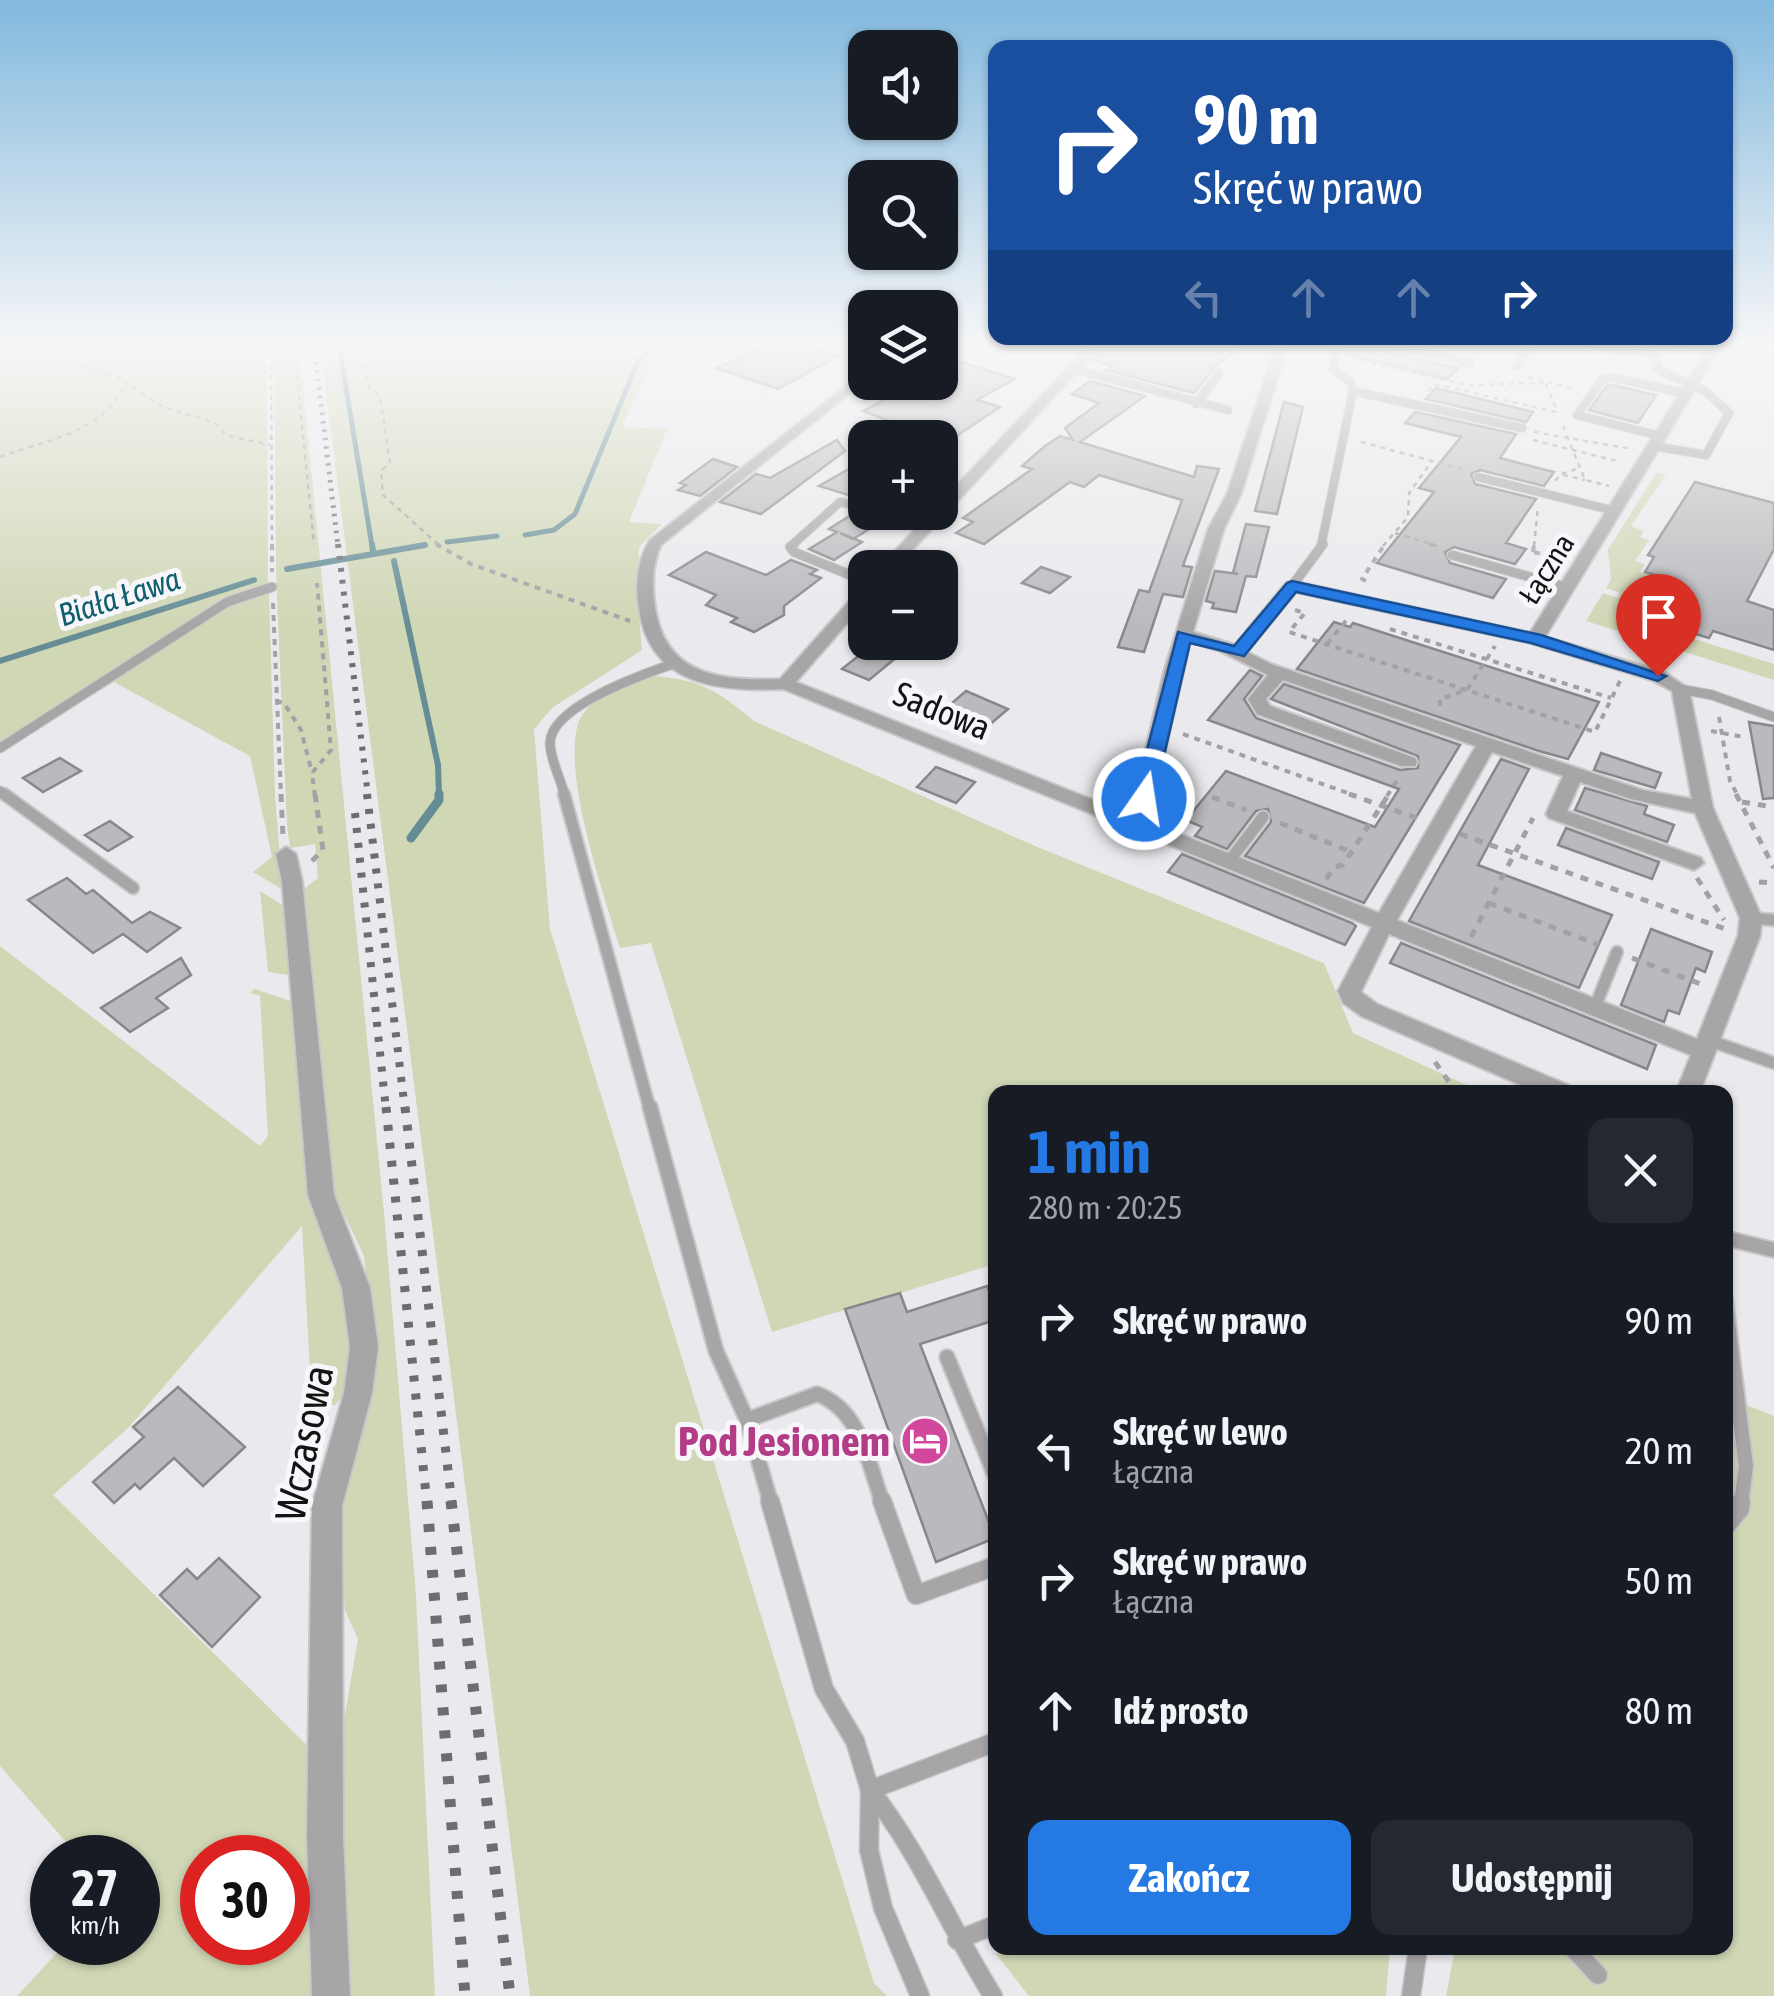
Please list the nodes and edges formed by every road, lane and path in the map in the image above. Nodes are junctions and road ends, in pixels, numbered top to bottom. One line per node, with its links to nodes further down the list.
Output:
1 (60, 438): 18 (path)
2 (244, 438): 15 (path)
3 (303, 438): 31 (path)
4 (384, 438): 49 (path)
5 (785, 438): 49 (street)
6 (1009, 438): 25 (street)
7 (1252, 438): 50 (street)
8 (1343, 438): 19 (path); 40 (lane)
9 (1525, 438): 17 (path)
10 (1562, 438): 14 (path)
11 (1637, 438): 16 (lane)
12 (1658, 438): 16 (street, Łączna)
13 (1715, 438): 16 (lane)
14 (1569, 440): 16 (path); 17 (path)
15 (270, 444)
16 (1654, 445): 24 (street, Łączna)
17 (1572, 450): 20 (path); 23 (path)
18 (0, 457)
19 (1432, 461): 22 (path); 30 (path)
20 (1617, 461)
21 (1560, 474): 23 (path)
22 (1478, 476): 28 (lane)
23 (1585, 480): 24 (path)
24 (1626, 491): 28 (street, Łączna)
25 (958, 493)
26 (848, 504): 38 (lane)
27 (1535, 510): 33 (path)
28 (1614, 511): 42 (street, Łączna)
29 (923, 530): 32 (street)
30 (1395, 533): 34 (path); 37 (path)
31 (314, 544)
32 (905, 550)
33 (1533, 552): 35 (path); 36 (path)
34 (1452, 555): 42 (lane)
35 (1555, 558)
36 (1529, 560)
37 (1372, 562)
38 (848, 574)
39 (317, 583): 75 (path)
40 (1292, 586): 43 (street); 51 (street, Łączna)
41 (272, 587): 73 (lane)
42 (1568, 588): 51 (street, Łączna)
43 (1278, 604): 52 (path); 54 (street)
44 (848, 612): 61 (street)
45 (1349, 616): 46 (path); 47 (path); 52 (path)
46 (1360, 616)
47 (1365, 621)
48 (1381, 626): 55 (path)
49 (647, 628): 56 (street)
50 (1184, 636): 54 (street); 69 (street)
51 (1535, 638): 62 (street)
52 (1327, 644): 63 (path)
53 (1491, 651): 55 (path)
54 (1238, 652): 59 (street)
55 (1486, 659): 60 (path); 63 (path)
56 (673, 664): 61 (street); 109 (lane)
57 (1549, 669): 60 (path)
58 (1616, 670): 64 (path)
59 (1279, 672): 68 (street); 74 (street)
60 (1544, 678): 64 (path)
61 (785, 684): 84 (street, Sadowa)
62 (1680, 689): 67 (lane); 81 (street)
63 (1467, 690): 64 (path); 68 (path)
64 (1611, 698)
65 (276, 702): 75 (path)
66 (1716, 702): 70 (path)
67 (1774, 717)
68 (1432, 725): 72 (street)
69 (1161, 726): 79 (path); 84 (street)
70 (1720, 732): 71 (path); 78 (path)
71 (1744, 737)
72 (1487, 744): 76 (street); 85 (street)
73 (0, 748)
74 (1408, 762): 79 (path)
75 (312, 773): 89 (path)
76 (1574, 773): 81 (street); 82 (street)
77 (0, 790): 91 (lane)
78 (1742, 802): 80 (path); 90 (path)
79 (1382, 805): 85 (path); 92 (path)
80 (1768, 806)
81 (1702, 808): 94 (street)
82 (1556, 814): 86 (path); 88 (street)
83 (1263, 816): 87 (lane)
84 (1131, 821): 87 (street, Sadowa)
85 (1439, 826): 86 (path); 95 (street)
86 (1514, 854): 93 (path); 96 (path)
87 (1230, 860): 92 (street, Sadowa)
88 (1694, 863)
89 (289, 868): 120 (street, Wczasowa)
90 (1774, 868)
91 (132, 888)
92 (1316, 894): 95 (street, Sadowa)
93 (1489, 903): 97 (path); 98 (path)
94 (1763, 919): 99 (street)
95 (1384, 922): 98 (street, Sadowa); 103 (street)
96 (1726, 946)
97 (1617, 952): 99 (path); 100 (lane)
98 (1463, 953): 100 (street, Sadowa)
99 (1728, 994): 101 (street)
100 (1595, 1006): 101 (street, Sadowa)
101 (1705, 1045): 102 (lane); 104 (street)
102 (1774, 1062)
103 (1544, 1085)
104 (1691, 1085)
105 (1733, 1240): 106 (lane)
106 (1774, 1250)
107 (947, 1357): 110 (lane)
108 (1733, 1363): 111 (lane)
109 (746, 1420): 112 (lane); 114 (lane)
110 (988, 1458)
111 (1733, 1518)
112 (988, 1569)
113 (988, 1745): 114 (lane)
114 (870, 1790): 116 (lane); 121 (lane)
115 (988, 1928): 116 (lane)
116 (957, 1940): 122 (lane)
117 (1417, 1955): 123 (lane)
118 (1579, 1955): 119 (lane)
119 (1598, 1975)
120 (331, 1996)
121 (920, 1996)
122 (993, 1996)
123 (1411, 1996)

